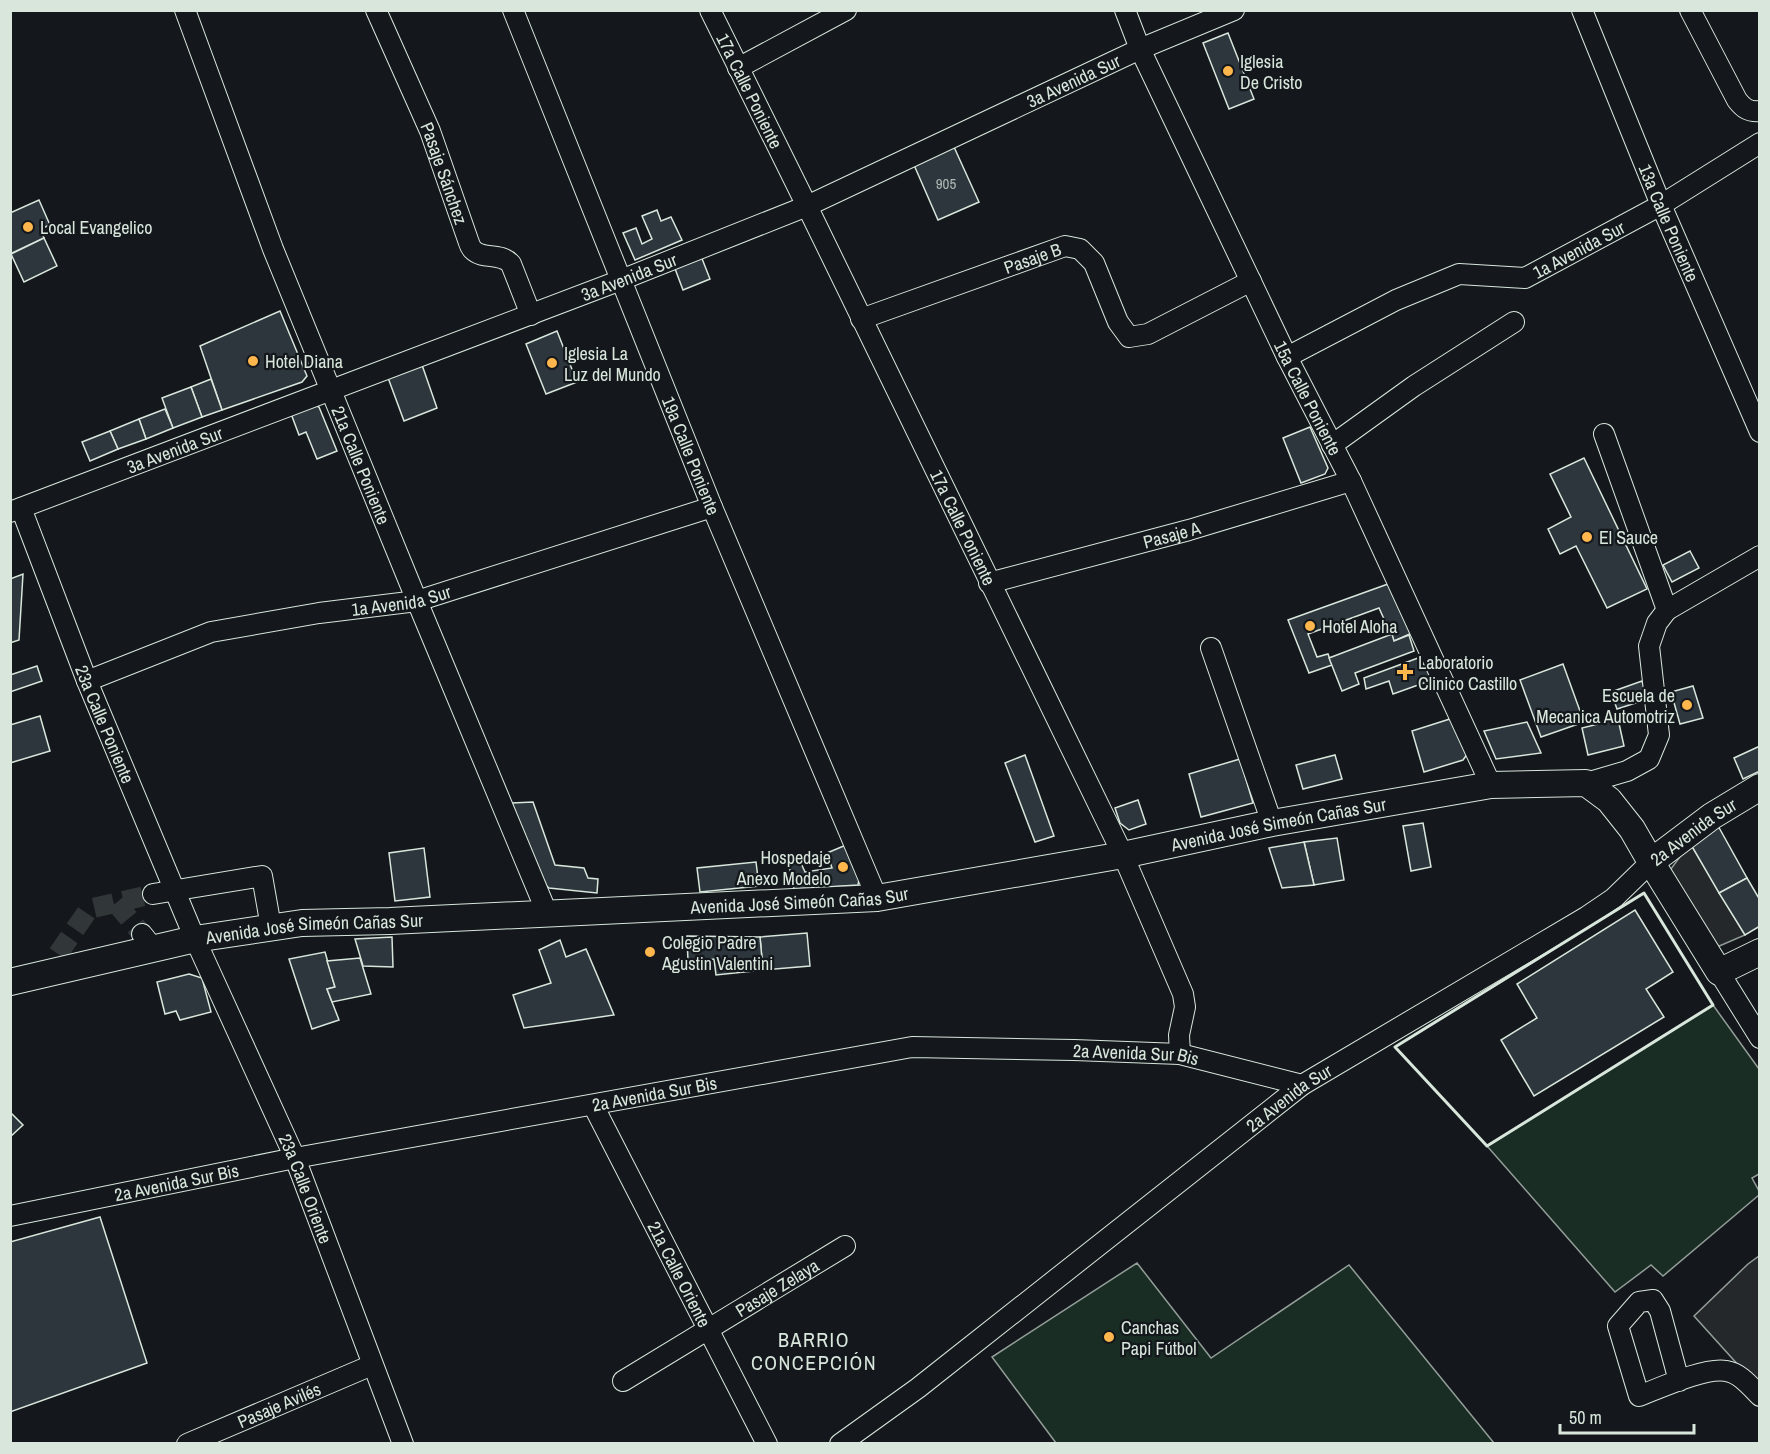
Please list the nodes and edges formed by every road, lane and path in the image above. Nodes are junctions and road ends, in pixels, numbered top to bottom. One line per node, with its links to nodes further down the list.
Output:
1 (185, 10): 22 (street, 21a Calle Poniente)
2 (376, 10): 18 (street, Pasaje Sánchez)
3 (513, 10): 16 (street, 19a Calle Poniente)
4 (710, 10): 11 (street, 17a Calle Poniente)
5 (846, 10): 11 (street)
6 (1125, 10): 10 (street, 15a Calle Poniente)
7 (1234, 10): 10 (street, 3a Avenida Sur)
8 (1582, 10): 14 (street, 13a Calle Poniente)
9 (1690, 10): 12 (street)
10 (1140, 49): 15 (street, 3a Avenida Sur); 17 (street, 15a Calle Poniente)
11 (738, 68): 15 (street, 17a Calle Poniente)
12 (1760, 111)
13 (1760, 143): 14 (street, 1a Avenida Sur)
14 (1661, 205): 21 (street, 1a Avenida Sur); 23 (street, 13a Calle Poniente)
15 (807, 207): 16 (street, 3a Avenida Sur); 19 (street, 17a Calle Poniente)
16 (621, 280): 18 (street, 3a Avenida Sur); 27 (street, 19a Calle Poniente)
17 (1251, 282): 19 (street, Pasaje B); 21 (street, 15a Calle Poniente)
18 (531, 315): 22 (street, 3a Avenida Sur)
19 (861, 319): 30 (street, 17a Calle Poniente)
20 (1514, 322): 25 (street)
21 (1287, 357): 25 (street, 15a Calle Poniente)
22 (331, 391): 28 (street, 3a Avenida Sur); 31 (street, 21a Calle Poniente)
23 (1760, 432)
24 (1604, 434): 32 (street)
25 (1332, 445): 26 (street, 15a Calle Poniente)
26 (1351, 481): 30 (street, Pasaje A); 36 (street, 15a Calle Poniente)
27 (712, 507): 31 (street, 1a Avenida Sur); 43 (street, 19a Calle Poniente)
28 (16, 510): 34 (street, 23a Calle Poniente)
29 (1760, 556): 32 (street, Avenida José Simeón Cañas Sur)
30 (989, 582): 39 (street, 17a Calle Poniente)
31 (417, 601): 34 (street, 1a Avenida Sur); 44 (street, 21a Calle Poniente)
32 (1668, 610): 35 (street, Avenida José Simeón Cañas Sur)
33 (1211, 648): 38 (street)
34 (87, 681): 41 (street, 23a Calle Poniente)
35 (1586, 783): 36 (main road, Avenida José Simeón Cañas Sur); 40 (main road)
36 (1491, 785): 38 (main road, Avenida José Simeón Cañas Sur)
37 (1760, 787): 40 (main road, 2a Avenida Sur)
38 (1272, 823): 39 (main road, Avenida José Simeón Cañas Sur)
39 (1123, 855): 43 (main road, Avenida José Simeón Cañas Sur); 51 (street, 17a Calle Poniente)
40 (1651, 862): 48 (main road); 52 (street, 2a Avenida Sur)
41 (174, 891): 42 (street); 45 (street); 46 (street, 23a Calle Poniente)
42 (153, 894)
43 (878, 898): 44 (main road, Avenida José Simeón Cañas Sur)
44 (547, 913): 45 (main road, Avenida José Simeón Cañas Sur)
45 (271, 927): 46 (main road, Avenida José Simeón Cañas Sur)
46 (195, 939): 49 (main road, Avenida José Simeón Cañas Sur); 54 (street, 23a Calle Oriente)
47 (1760, 952): 48 (main road)
48 (1719, 972): 50 (street)
49 (10, 982)
50 (1760, 1038)
51 (1180, 1054): 52 (street, 2a Avenida Sur Bis); 53 (street, 2a Avenida Sur Bis)
52 (1302, 1085): 65 (street, 2a Avenida Sur)
53 (593, 1105): 54 (street, 2a Avenida Sur Bis); 57 (street, 21a Calle Oriente)
54 (295, 1158): 55 (street, 2a Avenida Sur Bis); 58 (street, 23a Calle Oriente)
55 (10, 1216)
56 (845, 1246): 57 (street, Pasaje Zelaya)
57 (708, 1329): 60 (street, Pasaje Zelaya); 64 (street, 21a Calle Oriente)
58 (372, 1365): 62 (street, Pasaje Avilés); 63 (street, 23a Calle Oriente)
59 (1679, 1381): 59 (street); 61 (street)
60 (623, 1382)
61 (1760, 1396)
62 (187, 1443)
63 (403, 1443)
64 (767, 1443)
65 (840, 1443)

